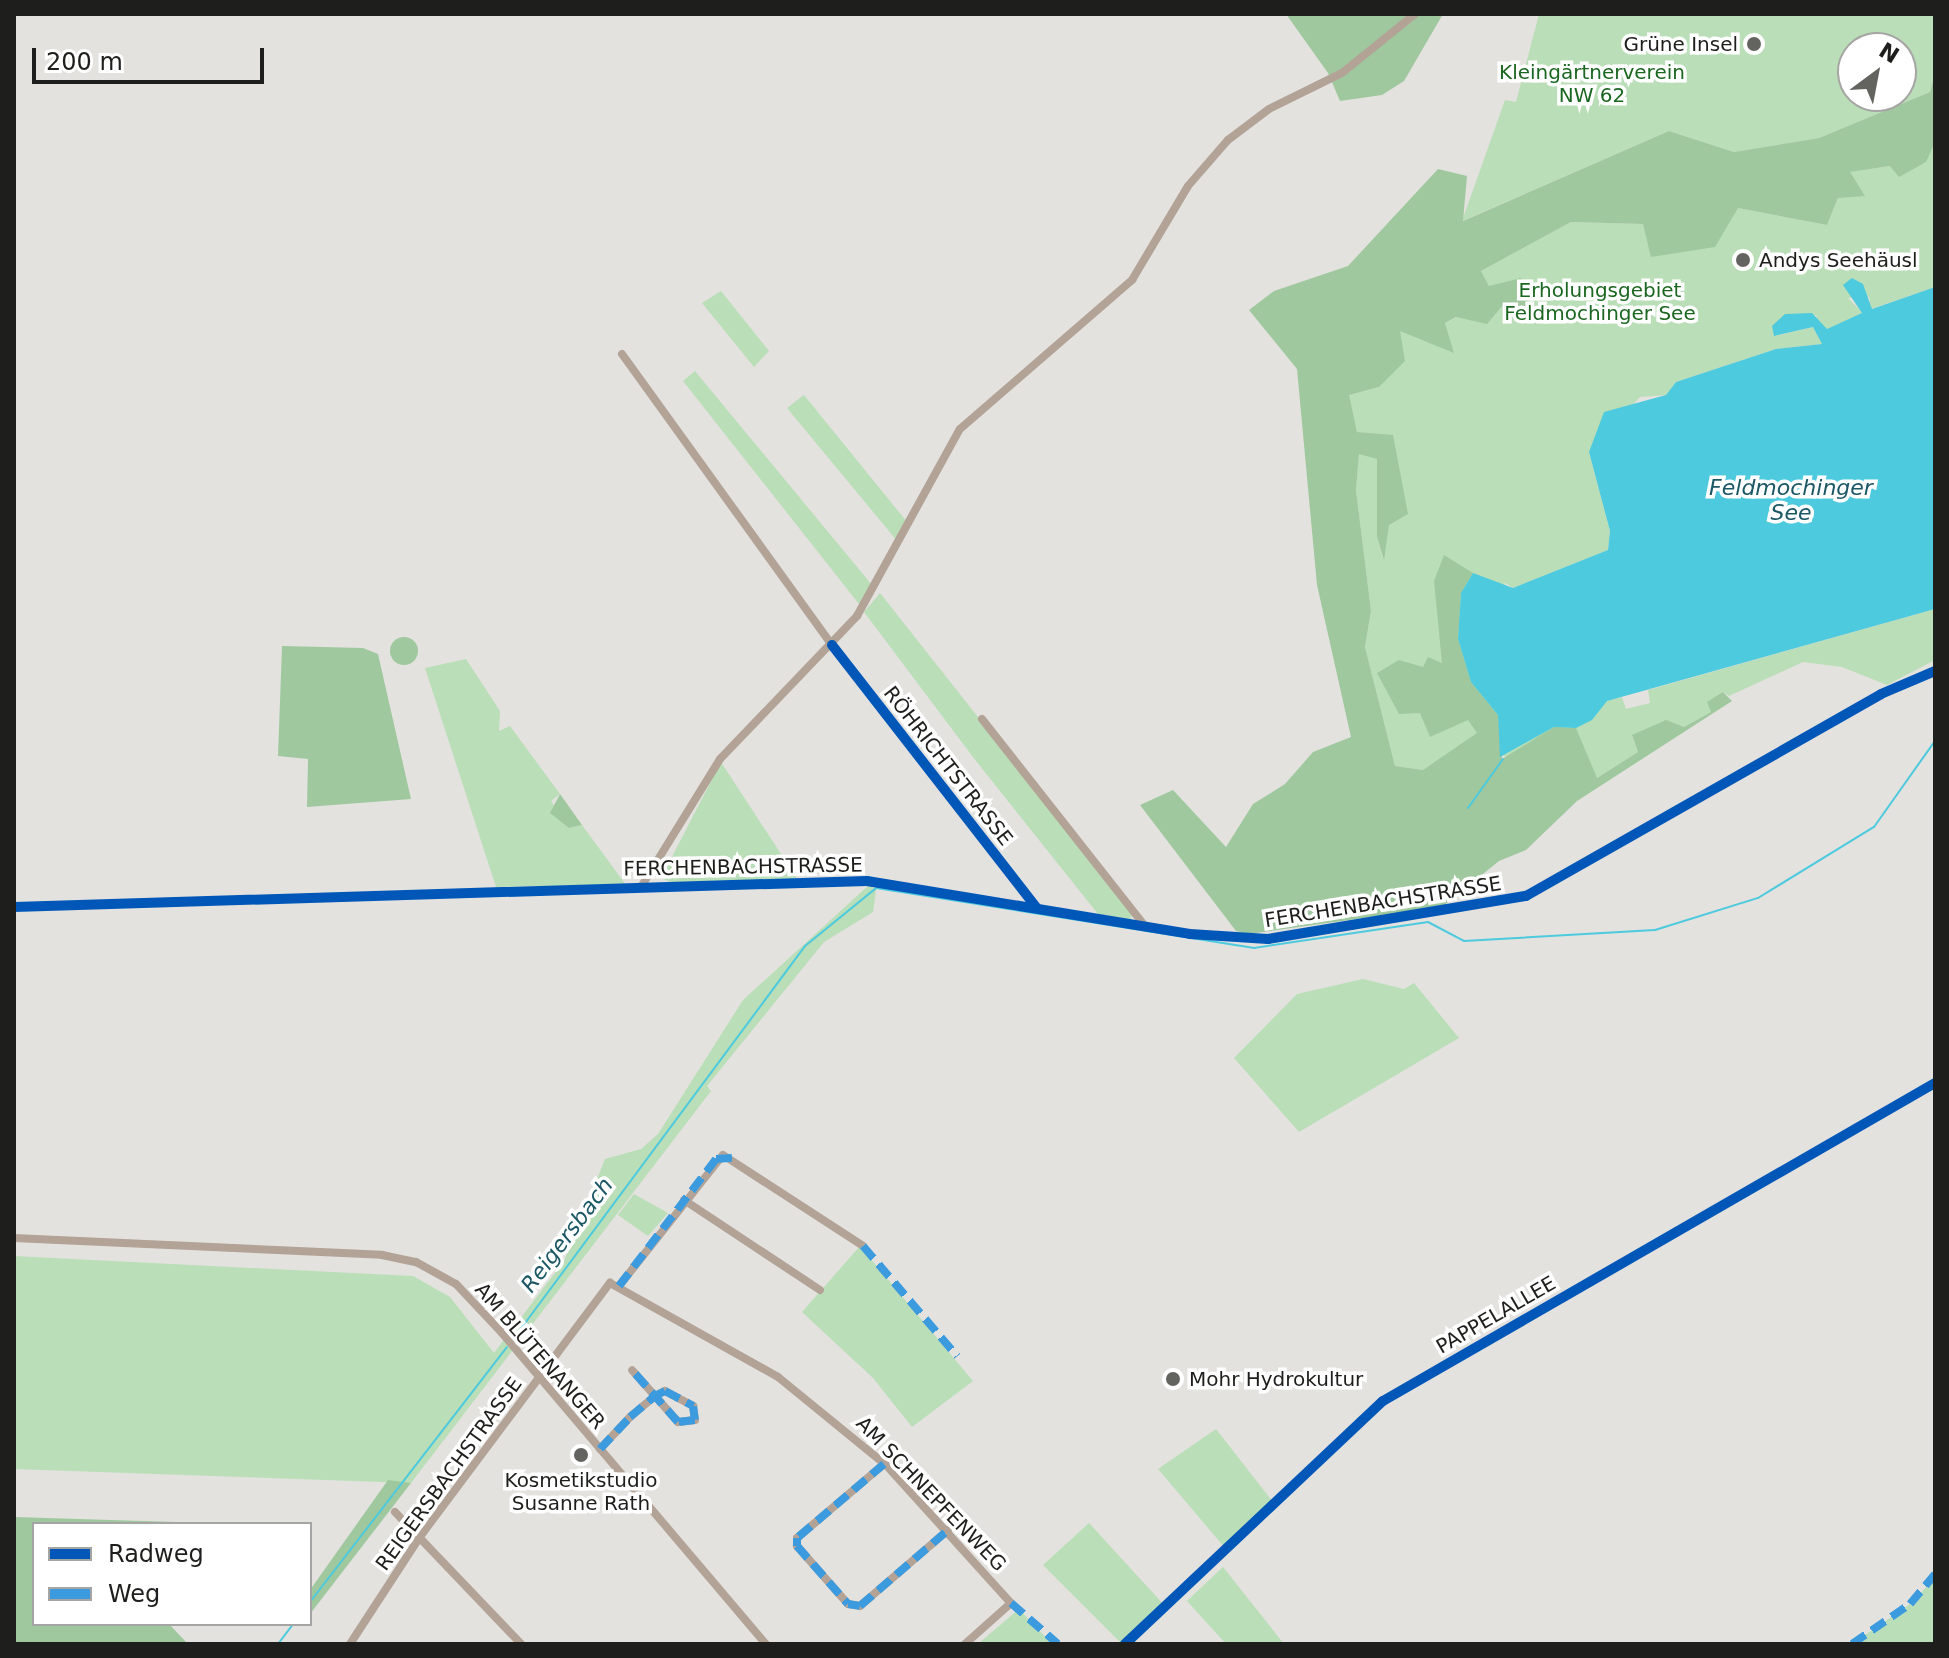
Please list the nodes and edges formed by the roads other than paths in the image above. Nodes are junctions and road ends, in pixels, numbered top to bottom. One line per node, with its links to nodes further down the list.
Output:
1 (1415, 14): 3 (street)
2 (622, 354): 3 (street, RÖHRICHTSTRASSE)
3 (832, 645): 6 (street); 10 (street, RÖHRICHTSTRASSE)
4 (1935, 671): 11 (street, FERCHENBACHSTRASSE)
5 (982, 719): 11 (street)
6 (655, 873): 7 (street); 8 (street)
7 (663, 886): 8 (street, FERCHENBACHSTRASSE); 10 (street, FERCHENBACHSTRASSE)
8 (640, 887): 9 (street, FERCHENBACHSTRASSE)
9 (14, 907)
10 (1037, 908): 11 (street, FERCHENBACHSTRASSE)
11 (1144, 925)
12 (1935, 1083): 30 (street, PAPPELALLEE)
13 (684, 1200): 15 (street, REIGERSBACHSTRASSE); 16 (street, REIGERSBACHSTRASSE); 17 (street)
14 (14, 1238): 19 (street, AM BLÜTENANGER)
15 (863, 1246)
16 (619, 1286): 19 (street, REIGERSBACHSTRASSE); 22 (street, AM SCHNEPFENWEG)
17 (820, 1290)
18 (632, 1370): 20 (street)
19 (539, 1377): 21 (street, AM BLÜTENANGER); 25 (street, REIGERSBACHSTRASSE)
20 (655, 1396): 20 (street); 21 (street)
21 (600, 1449): 28 (street, AM BLÜTENANGER)
22 (884, 1464): 24 (street, AM SCHNEPFENWEG); 24 (street)
23 (395, 1512): 25 (street)
24 (948, 1530): 29 (street, AM SCHNEPFENWEG)
25 (419, 1538): 26 (street, REIGERSBACHSTRASSE); 27 (street)
26 (350, 1644)
27 (521, 1644)
28 (766, 1644)
29 (965, 1644)
30 (1125, 1644)

